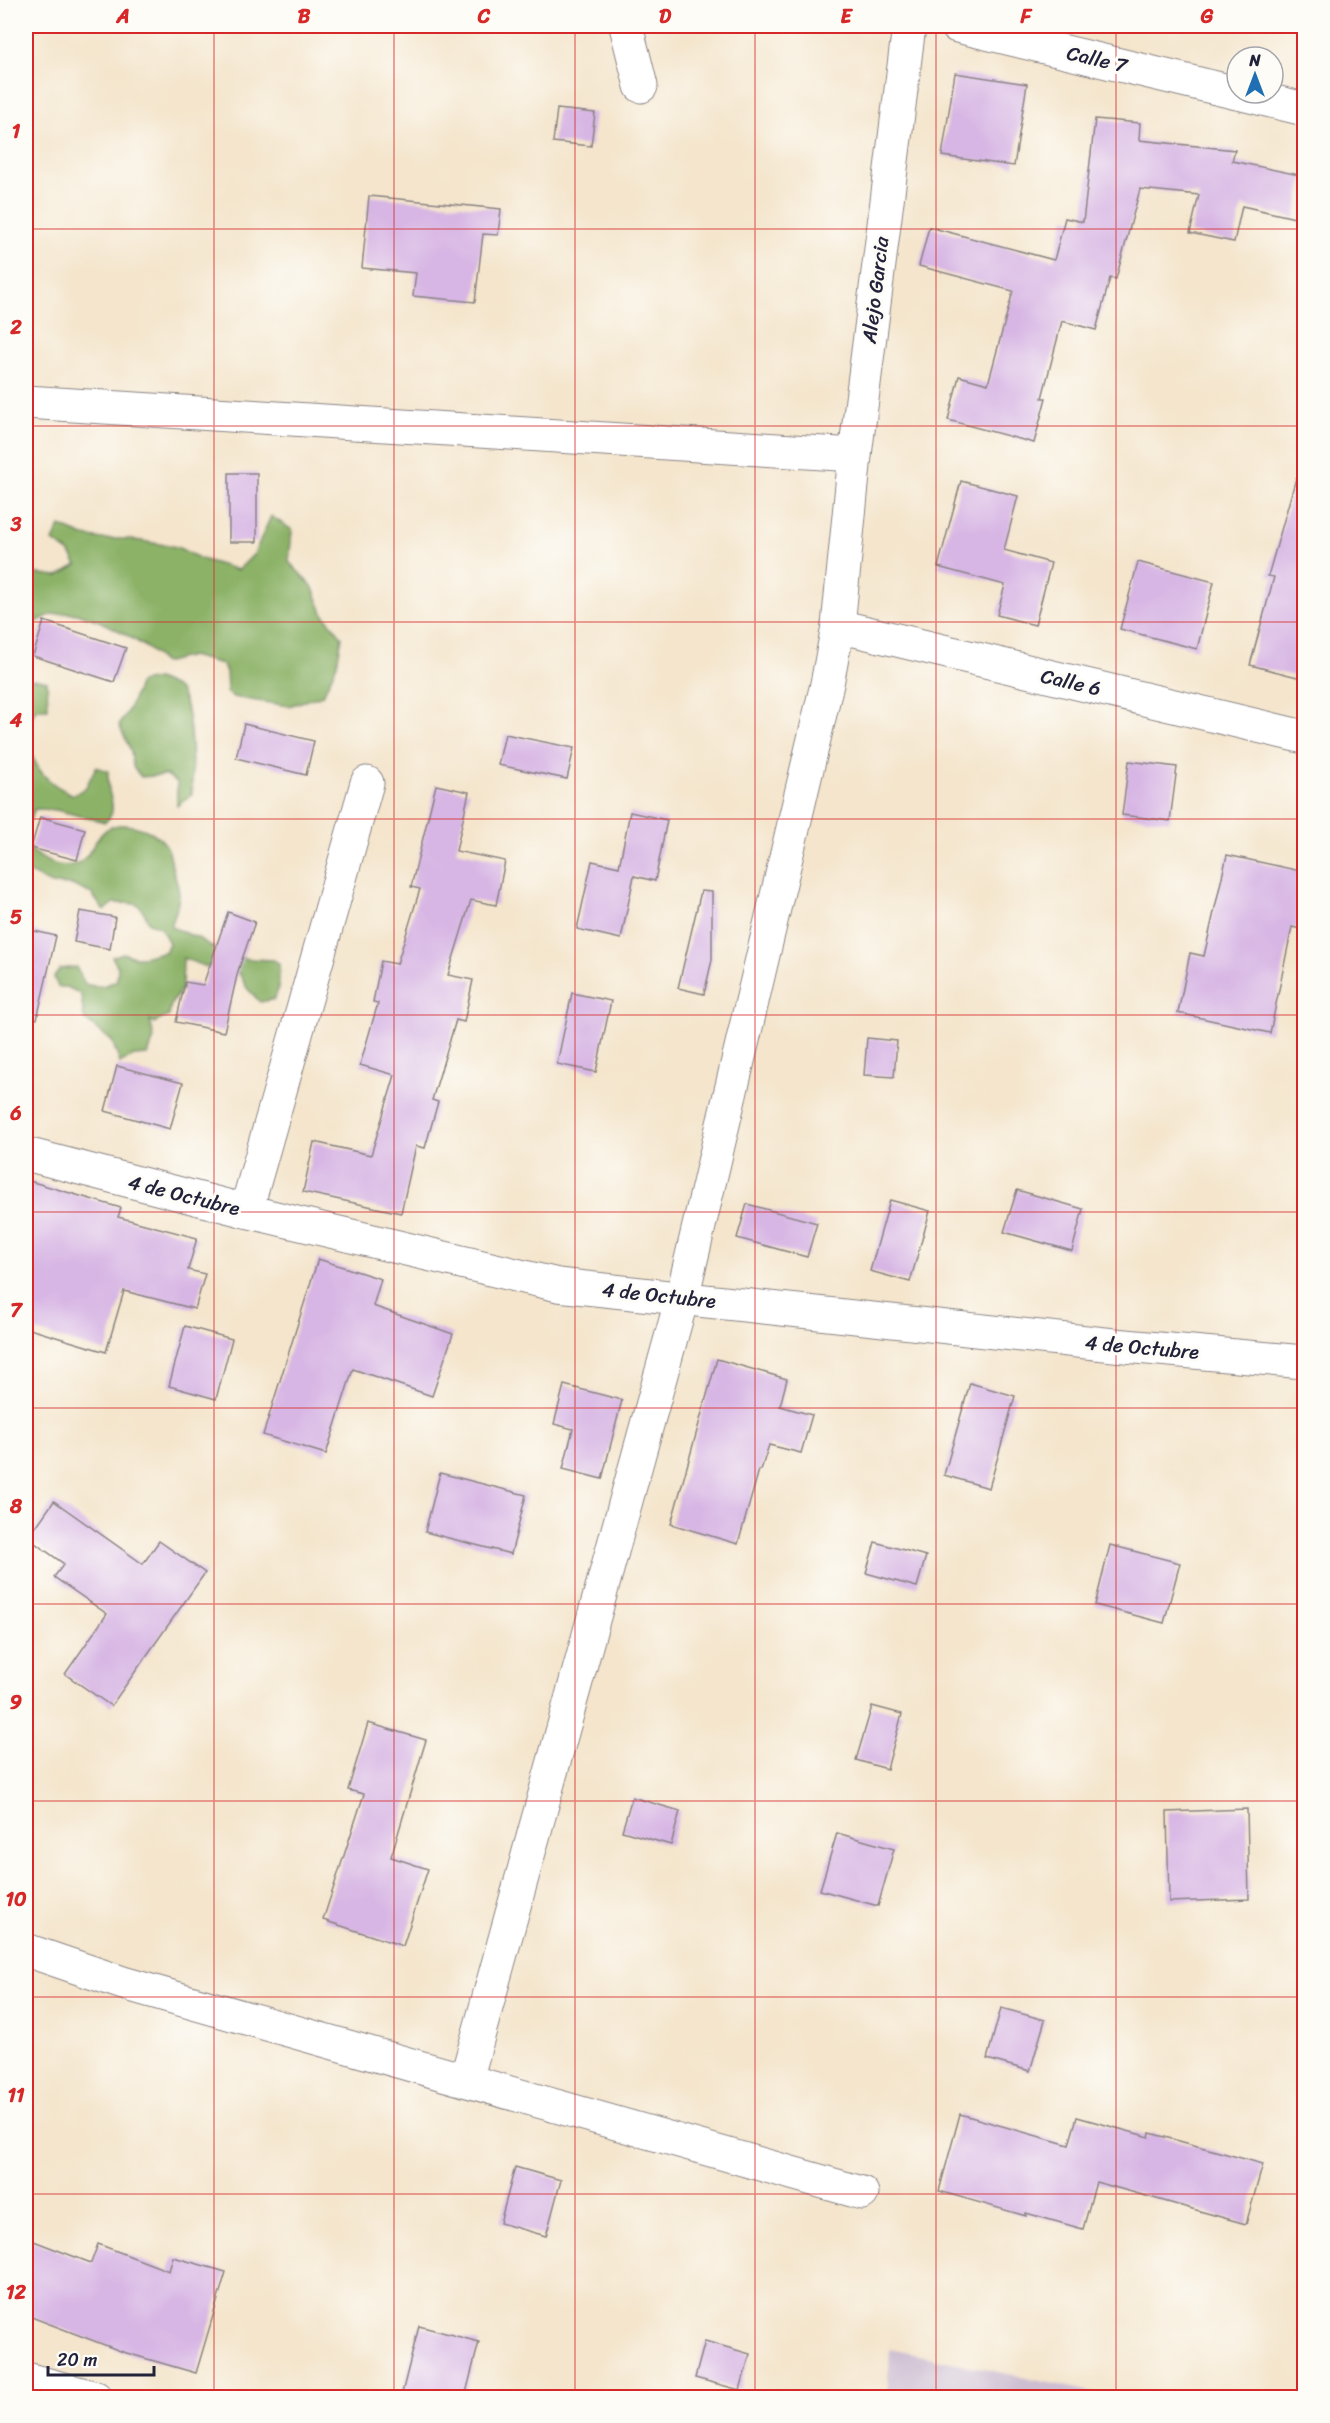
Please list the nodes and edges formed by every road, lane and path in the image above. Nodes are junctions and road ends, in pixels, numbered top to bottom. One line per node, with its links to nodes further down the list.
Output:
1 (626, 26): 4 (street)
2 (909, 26): 9 (street, Alejo Garcia)
3 (957, 26): 5 (street, Calle 7)
4 (641, 86)
5 (1225, 90)
6 (1285, 104): 7 (street, Calle 7)
7 (1305, 109)
8 (26, 402): 9 (street)
9 (855, 455): 10 (street, Alejo Garcia)
10 (838, 626): 11 (street, Calle 6); 15 (street, Alejo Garcia)
11 (1305, 737)
12 (367, 783): 14 (street)
13 (26, 1154): 14 (street, 4 de Octubre)
14 (246, 1211): 15 (street, 4 de Octubre)
15 (682, 1298): 16 (street, 4 de Octubre); 18 (street, Alejo Garcia)
16 (1305, 1362)
17 (26, 1950): 18 (street)
18 (466, 2080): 19 (street)
19 (862, 2193)
20 (26, 2379): 21 (street)
21 (96, 2397)

